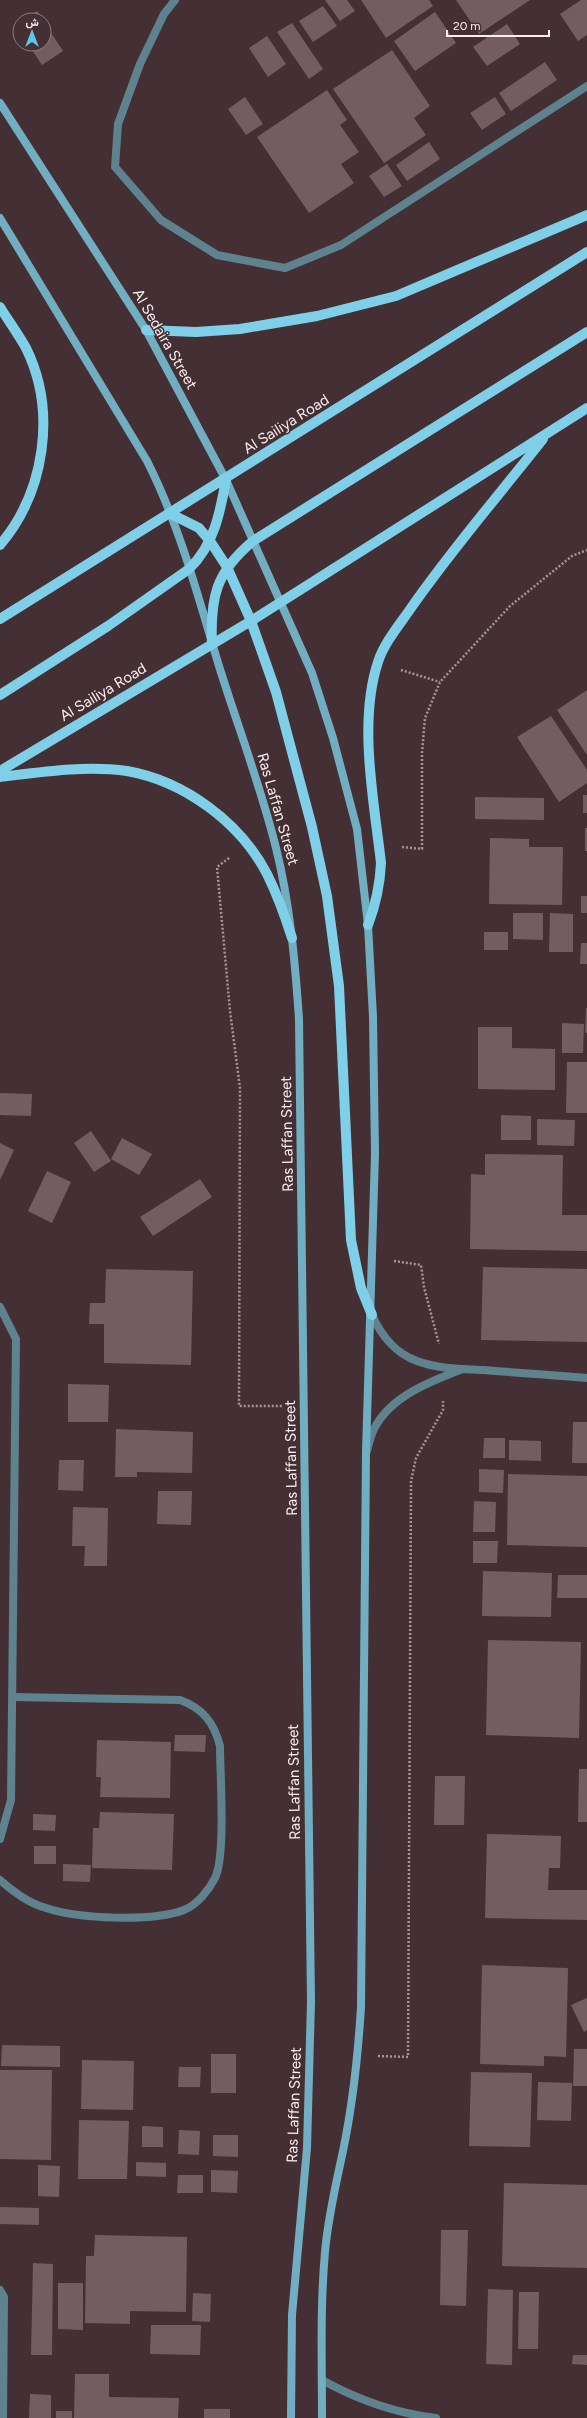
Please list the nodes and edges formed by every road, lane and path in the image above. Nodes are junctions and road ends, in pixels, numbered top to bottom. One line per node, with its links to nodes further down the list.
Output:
1 (175, 0): 2 (street)
2 (587, 86)
3 (0, 103): 8 (street, Al Sedaira Street)
4 (587, 215): 8 (main road)
5 (0, 218): 13 (street)
6 (587, 252): 12 (main road, Al Sailiya Road)
7 (0, 306): 16 (main road)
8 (146, 330): 12 (street, Al Sedaira Street)
9 (587, 332): 15 (main road)
10 (587, 408): 11 (main road, Al Sailiya Road)
11 (547, 433): 20 (main road, Al Sailiya Road); 24 (main road)
12 (226, 480): 13 (main road, Al Sailiya Road); 14 (main road); 15 (street, Al Sedaira Street)
13 (171, 514): 14 (main road); 19 (street, Ras Laffan Street); 21 (main road, Al Sailiya Road)
14 (210, 541): 18 (main road); 19 (main road)
15 (253, 541): 18 (main road); 20 (street, Al Sedaira Street)
16 (0, 545)
17 (587, 550): 25 (path)
18 (227, 567): 22 (main road); 23 (main road)
19 (189, 569): 23 (street, Ras Laffan Street); 26 (main road)
20 (279, 604): 22 (main road, Al Sailiya Road); 31 (street)
21 (0, 619)
22 (251, 621): 23 (main road, Al Sailiya Road); 35 (main road)
23 (212, 644): 27 (main road, Al Sailiya Road); 32 (street, Ras Laffan Street)
24 (378, 662): 25 (path); 31 (main road)
25 (440, 682): 30 (path)
26 (0, 694)
27 (0, 771)
28 (0, 777): 29 (main road)
29 (247, 844): 32 (main road); 40 (path)
30 (422, 849)
31 (368, 925): 33 (street)
32 (292, 938): 40 (street, Ras Laffan Street)
33 (372, 1258): 35 (street); 36 (path)
34 (0, 1307): 42 (street)
35 (372, 1315): 36 (street); 41 (street)
36 (442, 1367): 37 (street)
37 (463, 1369): 38 (street); 39 (street)
38 (442, 1376): 41 (street); 45 (path)
39 (587, 1378)
40 (304, 1406): 49 (street, Ras Laffan Street)
41 (366, 1452): 45 (street)
42 (13, 1697): 43 (street); 44 (street)
43 (0, 1839)
44 (0, 1880)
45 (358, 2056): 47 (street)
46 (0, 2290): 48 (street)
47 (322, 2380): 50 (street); 51 (street)
48 (3, 2418)
49 (291, 2418)
50 (322, 2418)
51 (436, 2418)

